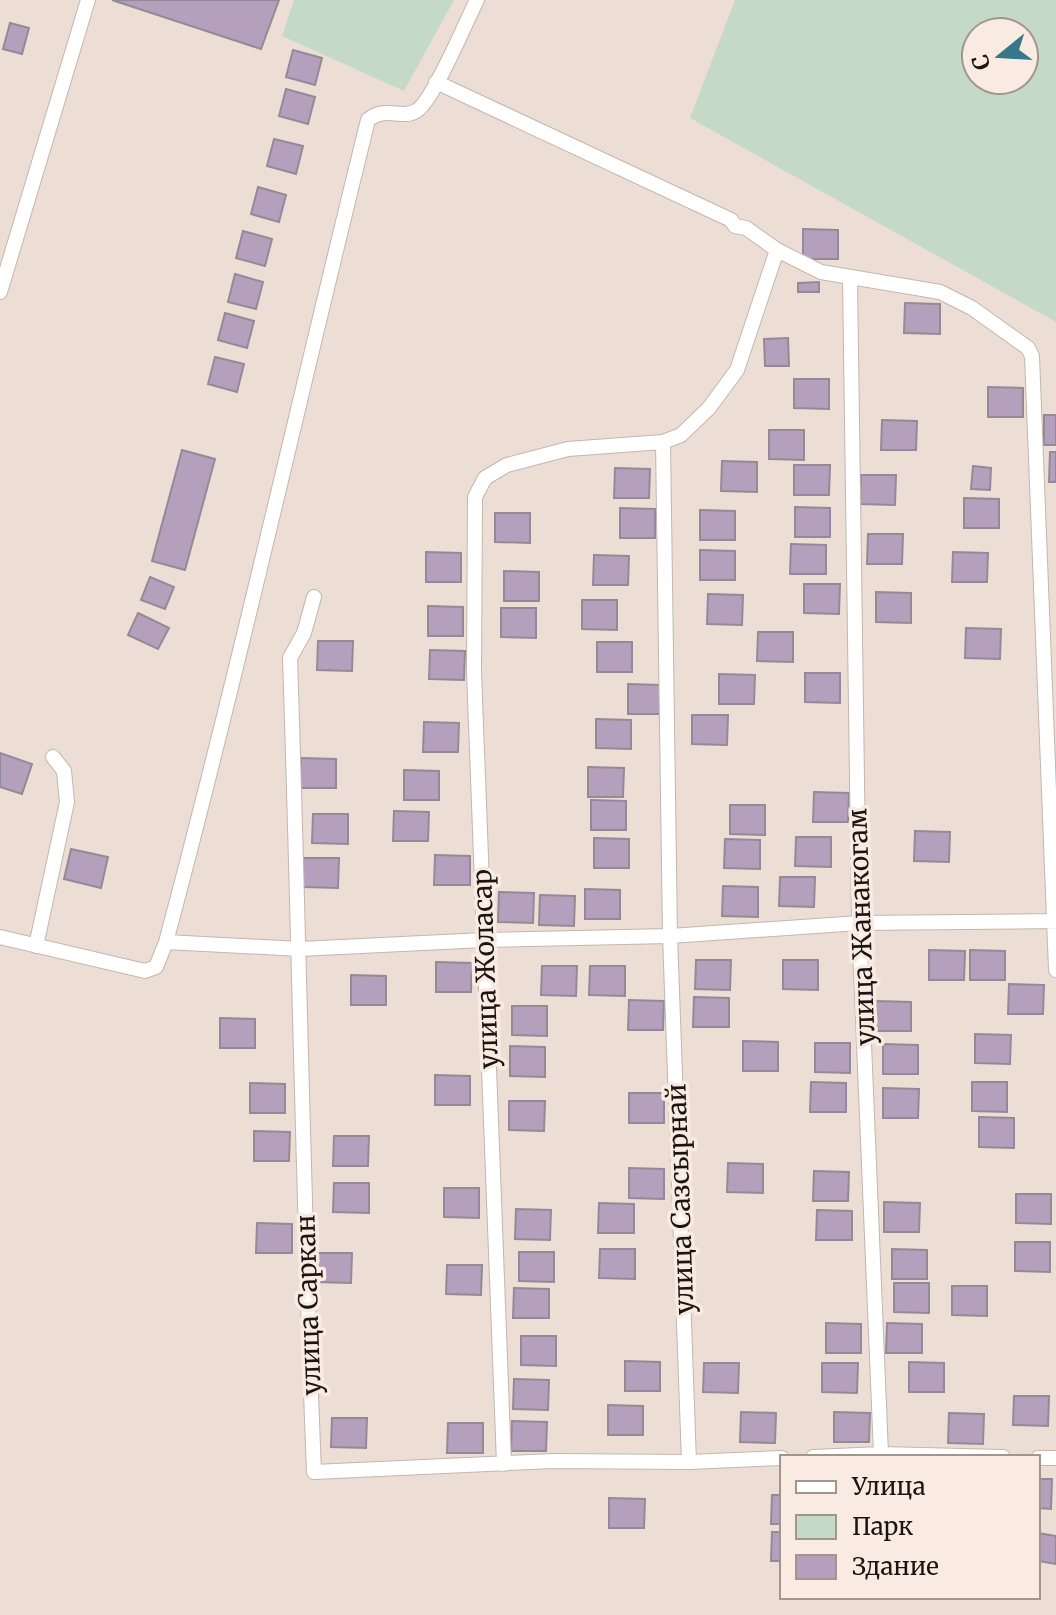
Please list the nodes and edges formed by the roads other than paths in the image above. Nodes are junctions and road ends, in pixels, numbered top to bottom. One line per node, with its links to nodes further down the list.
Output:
1 (88, 0): 6 (street)
2 (477, 0): 3 (street)
3 (436, 82): 4 (street); 15 (street)
4 (777, 250): 5 (street); 7 (street)
5 (850, 278): 10 (street); 11 (street, улица Жанакогам)
6 (0, 292)
7 (663, 442): 12 (street, улица Сазсырнай); 14 (street, улица Жоласар)
8 (314, 597): 17 (street)
9 (53, 757): 16 (street)
10 (1055, 921): 11 (street); 18 (street)
11 (859, 923): 12 (street); 19 (street, улица Жанакогам)
12 (670, 936): 14 (street); 21 (street, улица Сазсырнай)
13 (0, 937): 16 (street)
14 (484, 940): 17 (street); 22 (street, улица Жоласар)
15 (166, 942): 16 (street); 17 (street)
16 (36, 946)
17 (300, 949): 22 (street, улица Саркан)
18 (1056, 970)
19 (881, 1455)
20 (780, 1458): 21 (street)
21 (689, 1462): 22 (street)
22 (504, 1464)

